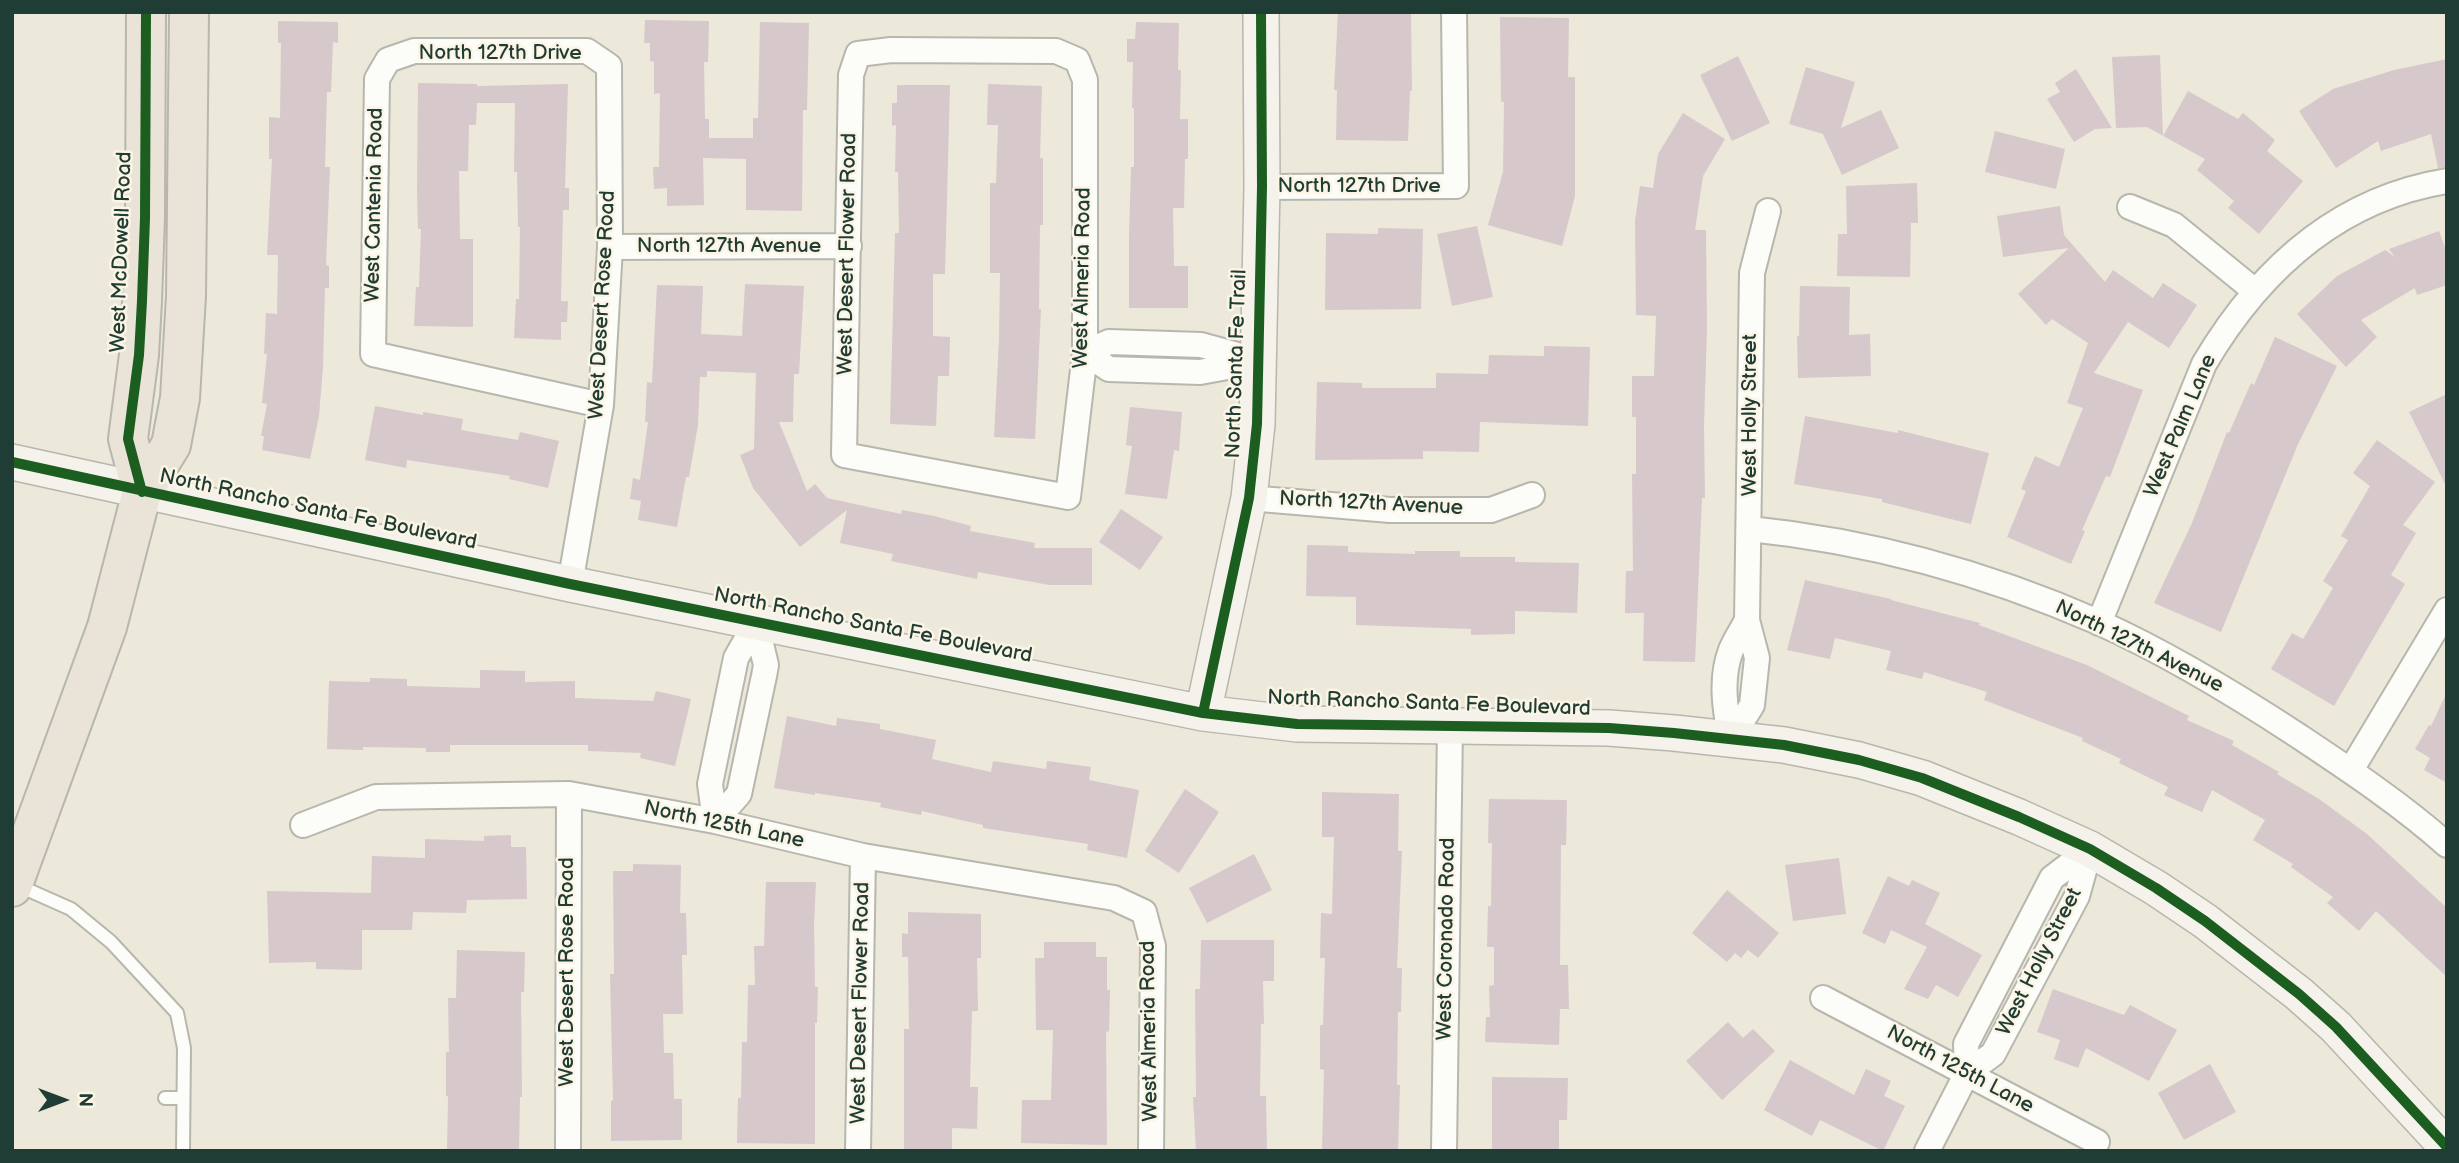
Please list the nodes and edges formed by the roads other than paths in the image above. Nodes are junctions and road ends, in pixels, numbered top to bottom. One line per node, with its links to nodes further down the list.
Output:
1 (146, 12): 19 (main road, West McDowell Road)
2 (189, 12): 19 (main road, West McDowell Road)
3 (1261, 12): 9 (street, North Santa Fe Trail)
4 (1454, 12): 9 (street, North 127th Drive)
5 (388, 60): 7 (street, North 127th Drive); 17 (street, West Cantenia Road)
6 (1077, 60): 12 (street, West Desert Flower Road); 15 (street, West Almeria Road)
7 (609, 66): 13 (street, West Desert Rose Road)
8 (2447, 181): 14 (street, West Palm Lane)
9 (1262, 187): 16 (street, North Santa Fe Trail)
10 (2130, 207): 14 (street)
11 (1768, 211): 23 (street, West Holly Street)
12 (849, 246): 13 (street, North 127th Avenue); 21 (street, West Desert Flower Road)
13 (610, 247): 17 (street, West Desert Rose Road)
14 (2255, 291): 27 (street, West Palm Lane)
15 (1084, 353): 16 (street); 21 (street, West Almeria Road)
16 (1260, 361): 22 (street, North Santa Fe Trail)
17 (601, 405): 24 (street, West Desert Rose Road)
18 (12, 463): 19 (street, North Rancho Santa Fe Boulevard)
19 (142, 492): 24 (street, North Rancho Santa Fe Boulevard); 38 (main road, West McDowell Road)
20 (1532, 495): 22 (street, North 127th Avenue)
21 (1068, 497)
22 (1249, 498): 28 (street, North Santa Fe Trail)
23 (1750, 529): 27 (street, North 127th Avenue); 30 (street, West Holly Street)
24 (570, 584): 26 (street, North Rancho Santa Fe Boulevard)
25 (2447, 610): 31 (street)
26 (756, 623): 28 (street, North Rancho Santa Fe Boulevard); 33 (street)
27 (2099, 623): 31 (street, North 127th Avenue)
28 (1203, 713): 29 (street, North Rancho Santa Fe Boulevard)
29 (1450, 728): 30 (street, North Rancho Santa Fe Boulevard); 50 (street, West Coronado Road)
30 (1731, 739): 36 (street, North Rancho Santa Fe Boulevard)
31 (2351, 770): 35 (street, North 127th Avenue)
32 (569, 794): 33 (street, North 125th Lane); 34 (street, North 125th Lane); 47 (street, West Desert Rose Road)
33 (715, 821): 37 (street, North 125th Lane)
34 (303, 825)
35 (2447, 845)
36 (2090, 849): 41 (street, West Holly Street); 45 (street, North Rancho Santa Fe Boulevard)
37 (863, 856): 39 (street, North 125th Lane); 48 (street, West Desert Flower Road)
38 (13, 886): 43 (lane)
39 (1144, 912): 49 (street, West Almeria Road)
40 (1823, 998): 41 (street, North 125th Lane)
41 (1967, 1073): 44 (street, North 125th Lane); 51 (street, West Holly Street)
42 (165, 1098): 43 (lane)
43 (183, 1098): 46 (lane)
44 (2097, 1142)
45 (2447, 1147)
46 (183, 1151)
47 (568, 1151)
48 (858, 1151)
49 (1151, 1151)
50 (1444, 1151)
51 (1927, 1151)

